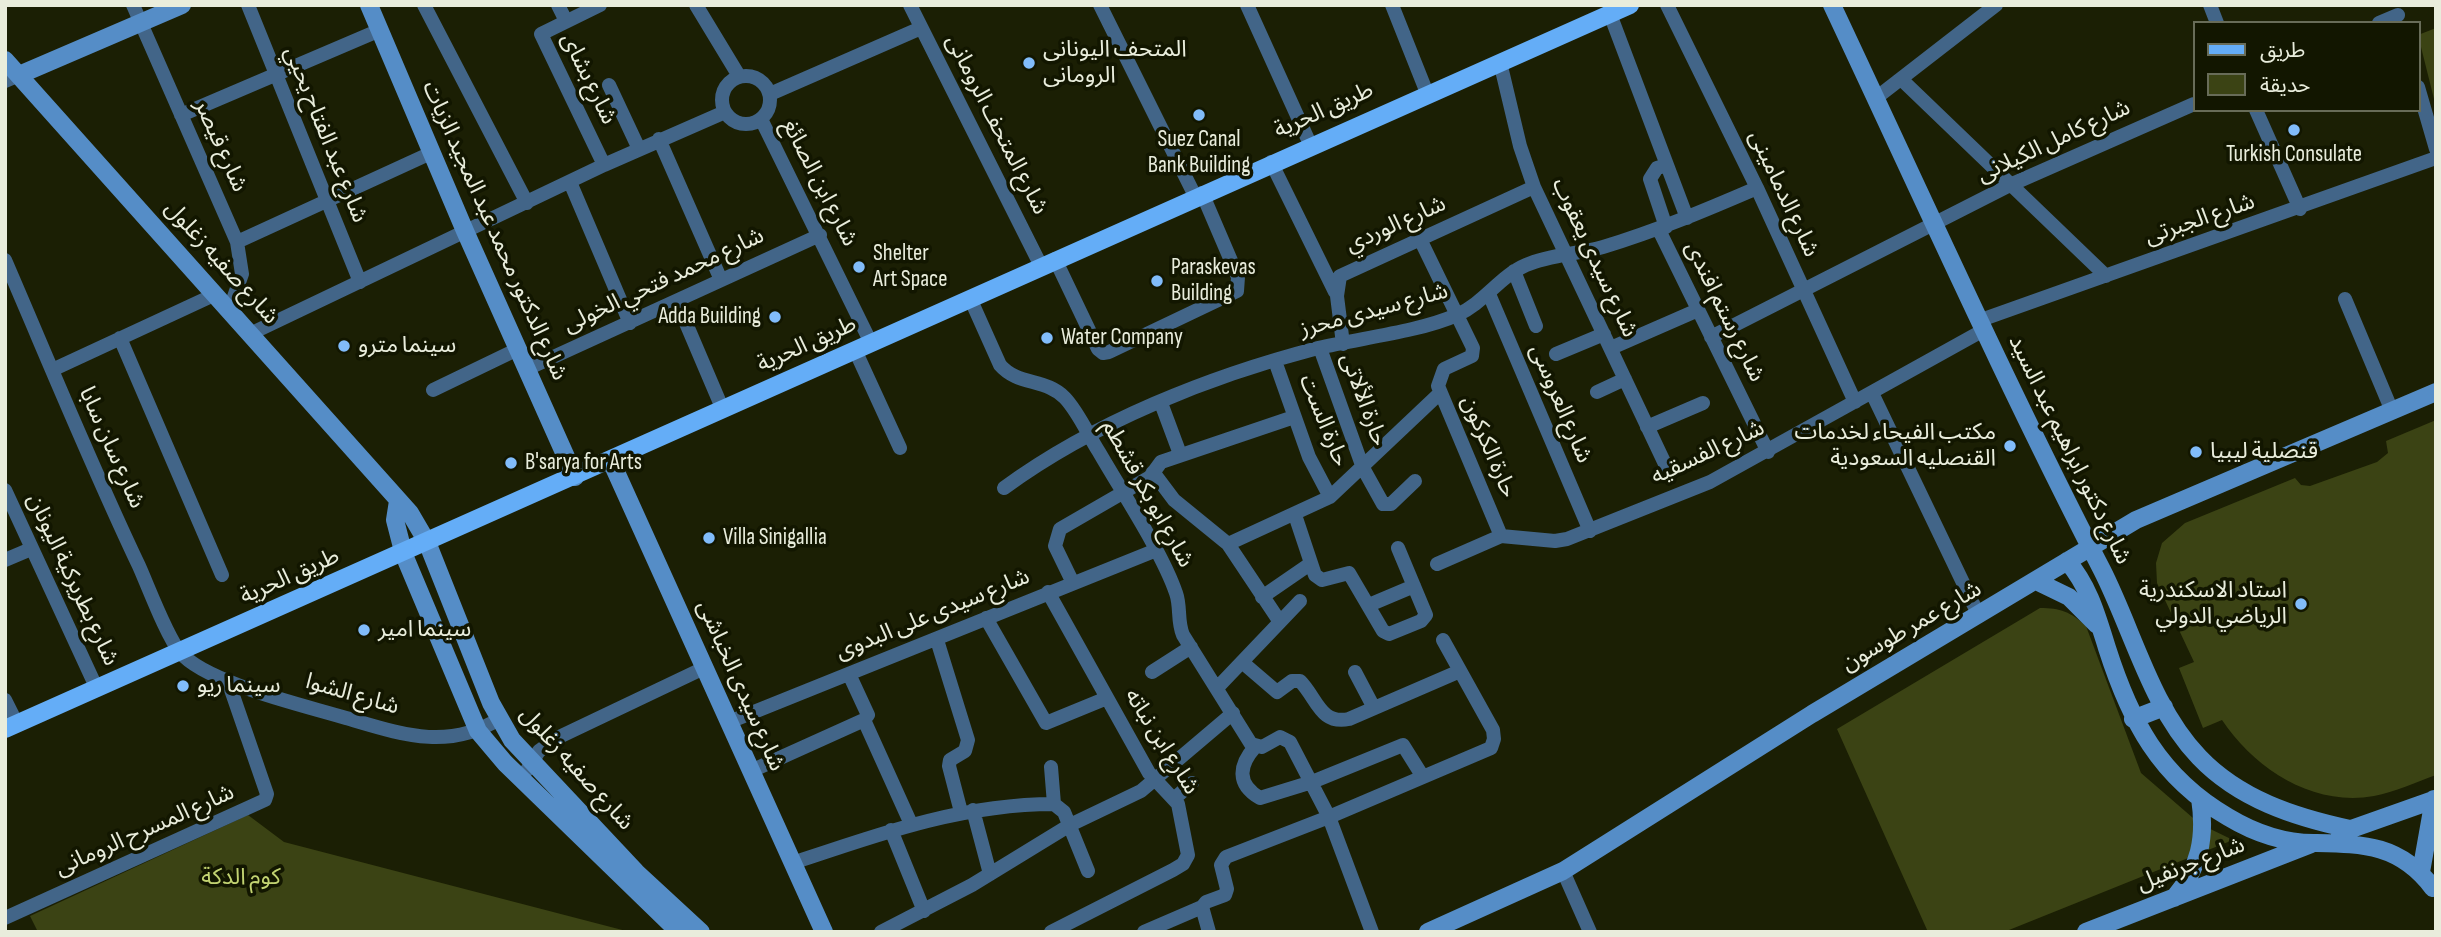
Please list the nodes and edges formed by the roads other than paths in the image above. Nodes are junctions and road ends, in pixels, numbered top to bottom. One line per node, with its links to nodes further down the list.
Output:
1 (133, 5): 19 (street, شارع قيصر)
2 (182, 5): 19 (main road)
3 (248, 5): 24 (street, شارع عبد الفتاح يحيي)
4 (369, 5): 21 (main road, شارع الدكتور محمد عبد المجيد الزيات)
5 (424, 5): 53 (street)
6 (558, 5): 18 (street)
7 (600, 5): 18 (street, شارع بشاى)
8 (696, 5): 25 (street)
9 (910, 5): 20 (street, شارع المتحف الرومانى)
10 (1100, 5): 51 (street)
11 (1247, 5): 39 (street)
12 (1392, 5): 29 (street)
13 (1630, 5): 17 (main road, طريق الحرية)
14 (1667, 5): 50 (street, شارع الدمامينى)
15 (1832, 5): 32 (main road, شارع دكتور ابراهيم عبد السيد)
16 (1996, 5): 27 (street)
17 (1610, 11): 23 (main road, طريق الحرية); 45 (street)
18 (566, 21): 46 (street, شارع بشاى)
19 (141, 23): 26 (main road); 36 (street, شارع قيصر)
20 (921, 28): 30 (street); 64 (street, شارع المتحف الرومانى)
21 (380, 30): 24 (street); 42 (main road, شارع الدكتور محمد عبد المجيد الزيات)
22 (5, 60): 26 (main road, شارع صفيه زغلول)
23 (1500, 62): 29 (main road, طريق الحرية); 49 (street, شارع سيدى يعقوب)
24 (276, 74): 36 (street); 52 (street, شارع عبد الفتاح يحيي)
25 (739, 76): 30 (street); 34 (street)
26 (12, 78): 70 (main road, شارع صفيه زغلول)
27 (1901, 79): 32 (street); 48 (street)
28 (609, 85): 40 (street)
29 (1427, 93): 39 (main road, طريق الحرية)
30 (770, 94): 37 (street)
31 (2420, 94): 41 (street)
32 (1876, 98): 56 (main road, شارع دكتور ابراهيم عبد السيد)
33 (2192, 105): 48 (street, شارع كامل الكيلانى)
34 (725, 112): 37 (street); 38 (street)
35 (2257, 112): 54 (street)
36 (181, 115): 61 (street, شارع قيصر)
37 (761, 119): 59 (street, شارع ابن الصائغ)
38 (659, 139): 40 (street); 67 (street)
39 (1310, 144): 44 (main road, طريق الحرية)
40 (639, 149): 46 (street)
41 (2436, 149)
42 (431, 153): 52 (street); 58 (main road, شارع الدكتور محمد عبد المجيد الزيات)
43 (2436, 158): 54 (street, شارع الجبرتى)
44 (1271, 162): 51 (main road, طريق الحرية); 72 (street)
45 (1667, 164): 55 (street); 57 (street, شارع رستم افندى)
46 (604, 165): 47 (street)
47 (570, 182): 53 (street); 79 (street)
48 (2010, 185): 56 (street, شارع كامل الكيلانى); 66 (street)
49 (1534, 187): 60 (street, شارع الوردي); 62 (street, شارع سيدى يعقوب)
50 (1757, 188): 55 (street, شارع سيدى محرز); 69 (street, شارع الدمامينى)
51 (1198, 194): 64 (main road, طريق الحرية); 64 (street, شارع المتحف الرومانى)
52 (328, 202): 61 (street); 68 (street, شارع عبد الفتاح يحيي)
53 (527, 202): 58 (street)
54 (2300, 209): 66 (street, شارع الجبرتى)
55 (1687, 218): 57 (street, شارع سيدى محرز)
56 (1935, 225): 69 (street, شارع كامل الكيلانى); 81 (main road, شارع دكتور ابراهيم عبد السيد)
57 (1662, 229): 62 (street, شارع سيدى محرز); 77 (street, شارع رستم افندى)
58 (465, 231): 68 (street); 90 (main road, شارع الدكتور محمد عبد المجيد الزيات)
59 (820, 235): 67 (street, شارع محمد فتحي الخولى); 87 (street, شارع ابن الصائغ)
60 (1420, 239): 72 (street, شارع الوردي); 78 (street, حارة الكركون)
61 (237, 242): 76 (street, شارع قيصر)
62 (1565, 256): 65 (street, شارع سيدى محرز); 83 (street, شارع سيدى يعقوب)
63 (5, 260): 94 (street, شارع سان سابا)
64 (1048, 263): 73 (main road, طريق الحرية)
65 (1514, 271): 71 (street, شارع سيدى محرز); 80 (street)
66 (2106, 276): 81 (street, شارع الجبرتى)
67 (721, 280): 75 (street, شارع محمد فتحي الخولى)
68 (360, 282): 82 (street)
69 (1803, 292): 84 (street, شارع كامل الكيلانى); 101 (street, شارع الدمامينى)
70 (216, 294): 76 (main road, شارع صفيه زغلول); 85 (street)
71 (1489, 294): 78 (street, شارع سيدى محرز); 124 (street, شارع العروسى)
72 (1337, 296): 86 (street)
73 (970, 298): 87 (main road, طريق الحرية); 108 (street, شارع ابو بكر قشطم)
74 (2345, 299): 105 (street)
75 (677, 302): 79 (street, شارع محمد فتحي الخولى); 104 (street)
76 (230, 309): 82 (main road, شارع صفيه زغلول)
77 (1698, 310): 84 (street, شارع رستم افندى); 89 (street)
78 (1457, 315): 86 (street, شارع سيدى محرز); 99 (street, حارة الكركون)
79 (630, 323): 93 (street, شارع محمد فتحي الخولى)
80 (1536, 326)
81 (1980, 326): 100 (street, شارع الفسقيه); 128 (main road, شارع دكتور ابراهيم عبد السيد)
82 (252, 333): 122 (main road, شارع صفيه زغلول)
83 (1604, 334): 89 (street, شارع سيدى يعقوب); 91 (street)
84 (1711, 337): 110 (street, شارع رستم افندى)
85 (120, 338): 94 (street); 137 (street)
86 (1343, 344): 88 (street, شارع سيدى محرز)
87 (863, 346): 104 (main road, طريق الحرية); 109 (street, شارع ابن الصائغ)
88 (1320, 348): 92 (street, شارع سيدى محرز); 114 (street, حارة الألاتى)
89 (1611, 348): 95 (street, شارع سيدى يعقوب)
90 (518, 349): 93 (main road, شارع الدكتور محمد عبد المجيد الزيات); 96 (street)
91 (1556, 354)
92 (1275, 361): 102 (street, شارع سيدى محرز); 106 (street, حارة الست)
93 (527, 369): 116 (main road, شارع الدكتور محمد عبد المجيد الزيات)
94 (52, 370): 152 (street, شارع سان سابا)
95 (1625, 379): 97 (street); 107 (street, شارع سيدى يعقوب)
96 (433, 390)
97 (1597, 392)
98 (2436, 392): 105 (main road, شارع عمر طوسون)
99 (1440, 393): 114 (street); 125 (street, حارة الكركون)
100 (1872, 393): 101 (street, شارع الفسقيه); 145 (street)
101 (1855, 402): 110 (street, شارع الفسقيه)
102 (1161, 403): 108 (street, شارع سيدى محرز); 111 (street)
103 (1703, 403): 107 (street)
104 (723, 410): 112 (main road, طريق الحرية)
105 (2392, 411): 128 (main road, شارع عمر طوسون)
106 (1294, 417): 111 (street); 121 (street, حارة الست)
107 (1647, 427): 113 (street, شارع سيدى يعقوب)
108 (1090, 437): 118 (street, شارع سيدى محرز); 120 (street, شارع ابو بكر قشطم)
109 (900, 448)
110 (1768, 452): 124 (street, شارع الفسقيه)
111 (1180, 454): 115 (street)
112 (611, 461): 116 (main road, طريق الحرية); 154 (main road, شارع سيدى الخباشى)
113 (1666, 466)
114 (1363, 468): 117 (street, حارة الألاتى); 121 (street)
115 (1153, 472): 120 (street); 127 (street)
116 (575, 477): 126 (main road, طريق الحرية)
117 (1415, 481)
118 (1004, 488)
119 (5, 491): 130 (street, شارع بطريركية اليونان)
120 (1123, 493): 131 (street, شارع ابو بكر قشطم); 138 (street)
121 (1330, 497): 123 (street)
122 (398, 501): 126 (main road, شارع صفيه زغلول); 132 (main road, شارع صفيه زغلول)
123 (1295, 515): 127 (street); 135 (street)
124 (1590, 531): 125 (street, شارع الفسقيه)
125 (1501, 536): 136 (street, شارع الفسقيه)
126 (427, 542): 132 (main road, طريق الحرية); 167 (main road, شارع صفيه زغلول)
127 (1228, 544): 142 (street)
128 (2089, 547): 134 (main road, شارع عمر طوسون); 164 (main road, شارع دكتور ابراهيم عبد السيد)
129 (1398, 548): 140 (street)
130 (31, 549): 133 (street); 161 (street, شارع بطريركية اليونان)
131 (1154, 551): 138 (street, شارع سيدى على البدوى); 151 (street, شارع ابو بكر قشطم)
132 (404, 555): 152 (main road, طريق الحرية); 172 (main road, شارع صفيه زغلول)
133 (5, 560)
134 (2067, 561): 139 (main road, شارع عمر طوسون); 148 (main road, شارع دكتور ابراهيم عبد السيد)
135 (1310, 564): 142 (street); 144 (street)
136 (1437, 564)
137 (222, 575)
138 (1072, 582): 141 (street, شارع سيدى على البدوى)
139 (2036, 582): 145 (main road, شارع عمر طوسون); 148 (main road)
140 (1414, 586): 144 (street); 144 (street)
141 (1048, 592): 146 (street, شارع سيدى على البدوى); 162 (street, شارع ابن نباته)
142 (1262, 597): 147 (street)
143 (1300, 601): 147 (street)
144 (1369, 605)
145 (1979, 616): 195 (main road, شارع عمر طوسون)
146 (986, 618): 149 (street, شارع سيدى على البدوى); 162 (street)
147 (1280, 622): 153 (street)
148 (2101, 630): 168 (main road, شارع دكتور ابراهيم عبد السيد)
149 (937, 640): 158 (street, شارع سيدى على البدوى); 186 (street)
150 (1443, 640): 155 (street)
151 (1191, 647): 156 (street); 160 (street, شارع ابو بكر قشطم)
152 (180, 653): 159 (street, شارع الشوا); 161 (main road, طريق الحرية)
153 (1242, 662): 160 (street); 165 (street)
154 (704, 668): 170 (main road, شارع سيدى الخباشى); 174 (street)
155 (1460, 671): 165 (street); 177 (street)
156 (1152, 672)
157 (1356, 672): 165 (street)
158 (849, 674): 169 (street); 170 (street, شارع سيدى على البدوى)
159 (228, 681): 172 (street, شارع الشوا); 203 (street, شارع المسرح الرومانى)
160 (1217, 688): 166 (street, شارع ابو بكر قشطم)
161 (97, 689): 171 (main road, طريق الحرية)
162 (1107, 698): 179 (street, شارع ابن نباته)
163 (5, 700): 171 (street)
164 (2164, 707): 168 (main road); 191 (main road, شارع دكتور ابراهيم عبد السيد)
165 (1374, 708)
166 (1233, 713): 173 (street, شارع ابو بكر قشطم); 179 (street)
167 (499, 719): 172 (street); 174 (main road, شارع صفيه زغلول)
168 (2133, 719): 183 (main road, شارع دكتور ابراهيم عبد السيد)
169 (864, 720): 176 (street); 188 (street)
170 (729, 722): 176 (main road, شارع سيدى الخباشى)
171 (11, 727)
172 (478, 732): 178 (main road, شارع صفيه زغلول)
173 (1255, 747): 180 (street); 180 (street)
174 (531, 760): 178 (street); 198 (main road, شارع صفيه زغلول)
175 (1052, 767): 185 (street)
176 (751, 771): 193 (main road, شارع سيدى الخباشى)
177 (1423, 777): 180 (street); 187 (street)
178 (522, 779): 198 (main road, شارع صفيه زغلول)
179 (1154, 781): 182 (street, شارع ابن نباته); 189 (street)
180 (1312, 782): 187 (street)
181 (1192, 783): 182 (street)
182 (1174, 798): 208 (street, شارع ابن نباته)
183 (2200, 798): 192 (main road, شارع دكتور ابراهيم عبد السيد); 200 (main road)
184 (2435, 799): 191 (main road, شارع جرنفيل); 196 (main road)
185 (1054, 804): 186 (street); 189 (street)
186 (967, 811): 188 (street); 197 (street)
187 (1329, 817): 201 (street); 211 (street)
188 (911, 824): 190 (street)
189 (1070, 825): 194 (street); 197 (street)
190 (891, 830): 193 (street); 202 (street)
191 (2350, 830): 192 (main road, شارع جرنفيل)
192 (2313, 843): 196 (main road); 200 (main road, شارع جرنفيل)
193 (793, 863): 206 (main road, شارع سيدى الخباشى)
194 (1088, 871)
195 (1563, 871): 212 (main road, شارع عمر طوسون); 213 (street)
196 (2421, 872): 199 (main road)
197 (990, 874): 202 (street)
198 (633, 879): 204 (main road, شارع صفيه زغلول); 205 (main road, شارع صفيه زغلول)
199 (2432, 888)
200 (2174, 898): 214 (main road, شارع جرنفيل)
201 (1202, 907): 209 (street); 210 (street)
202 (924, 911): 207 (street)
203 (5, 918)
204 (679, 932)
205 (701, 932)
206 (824, 932)
207 (881, 932)
208 (1051, 932)
209 (1144, 932)
210 (1209, 932)
211 (1372, 932)
212 (1428, 932)
213 (1590, 932)
214 (2087, 932)

